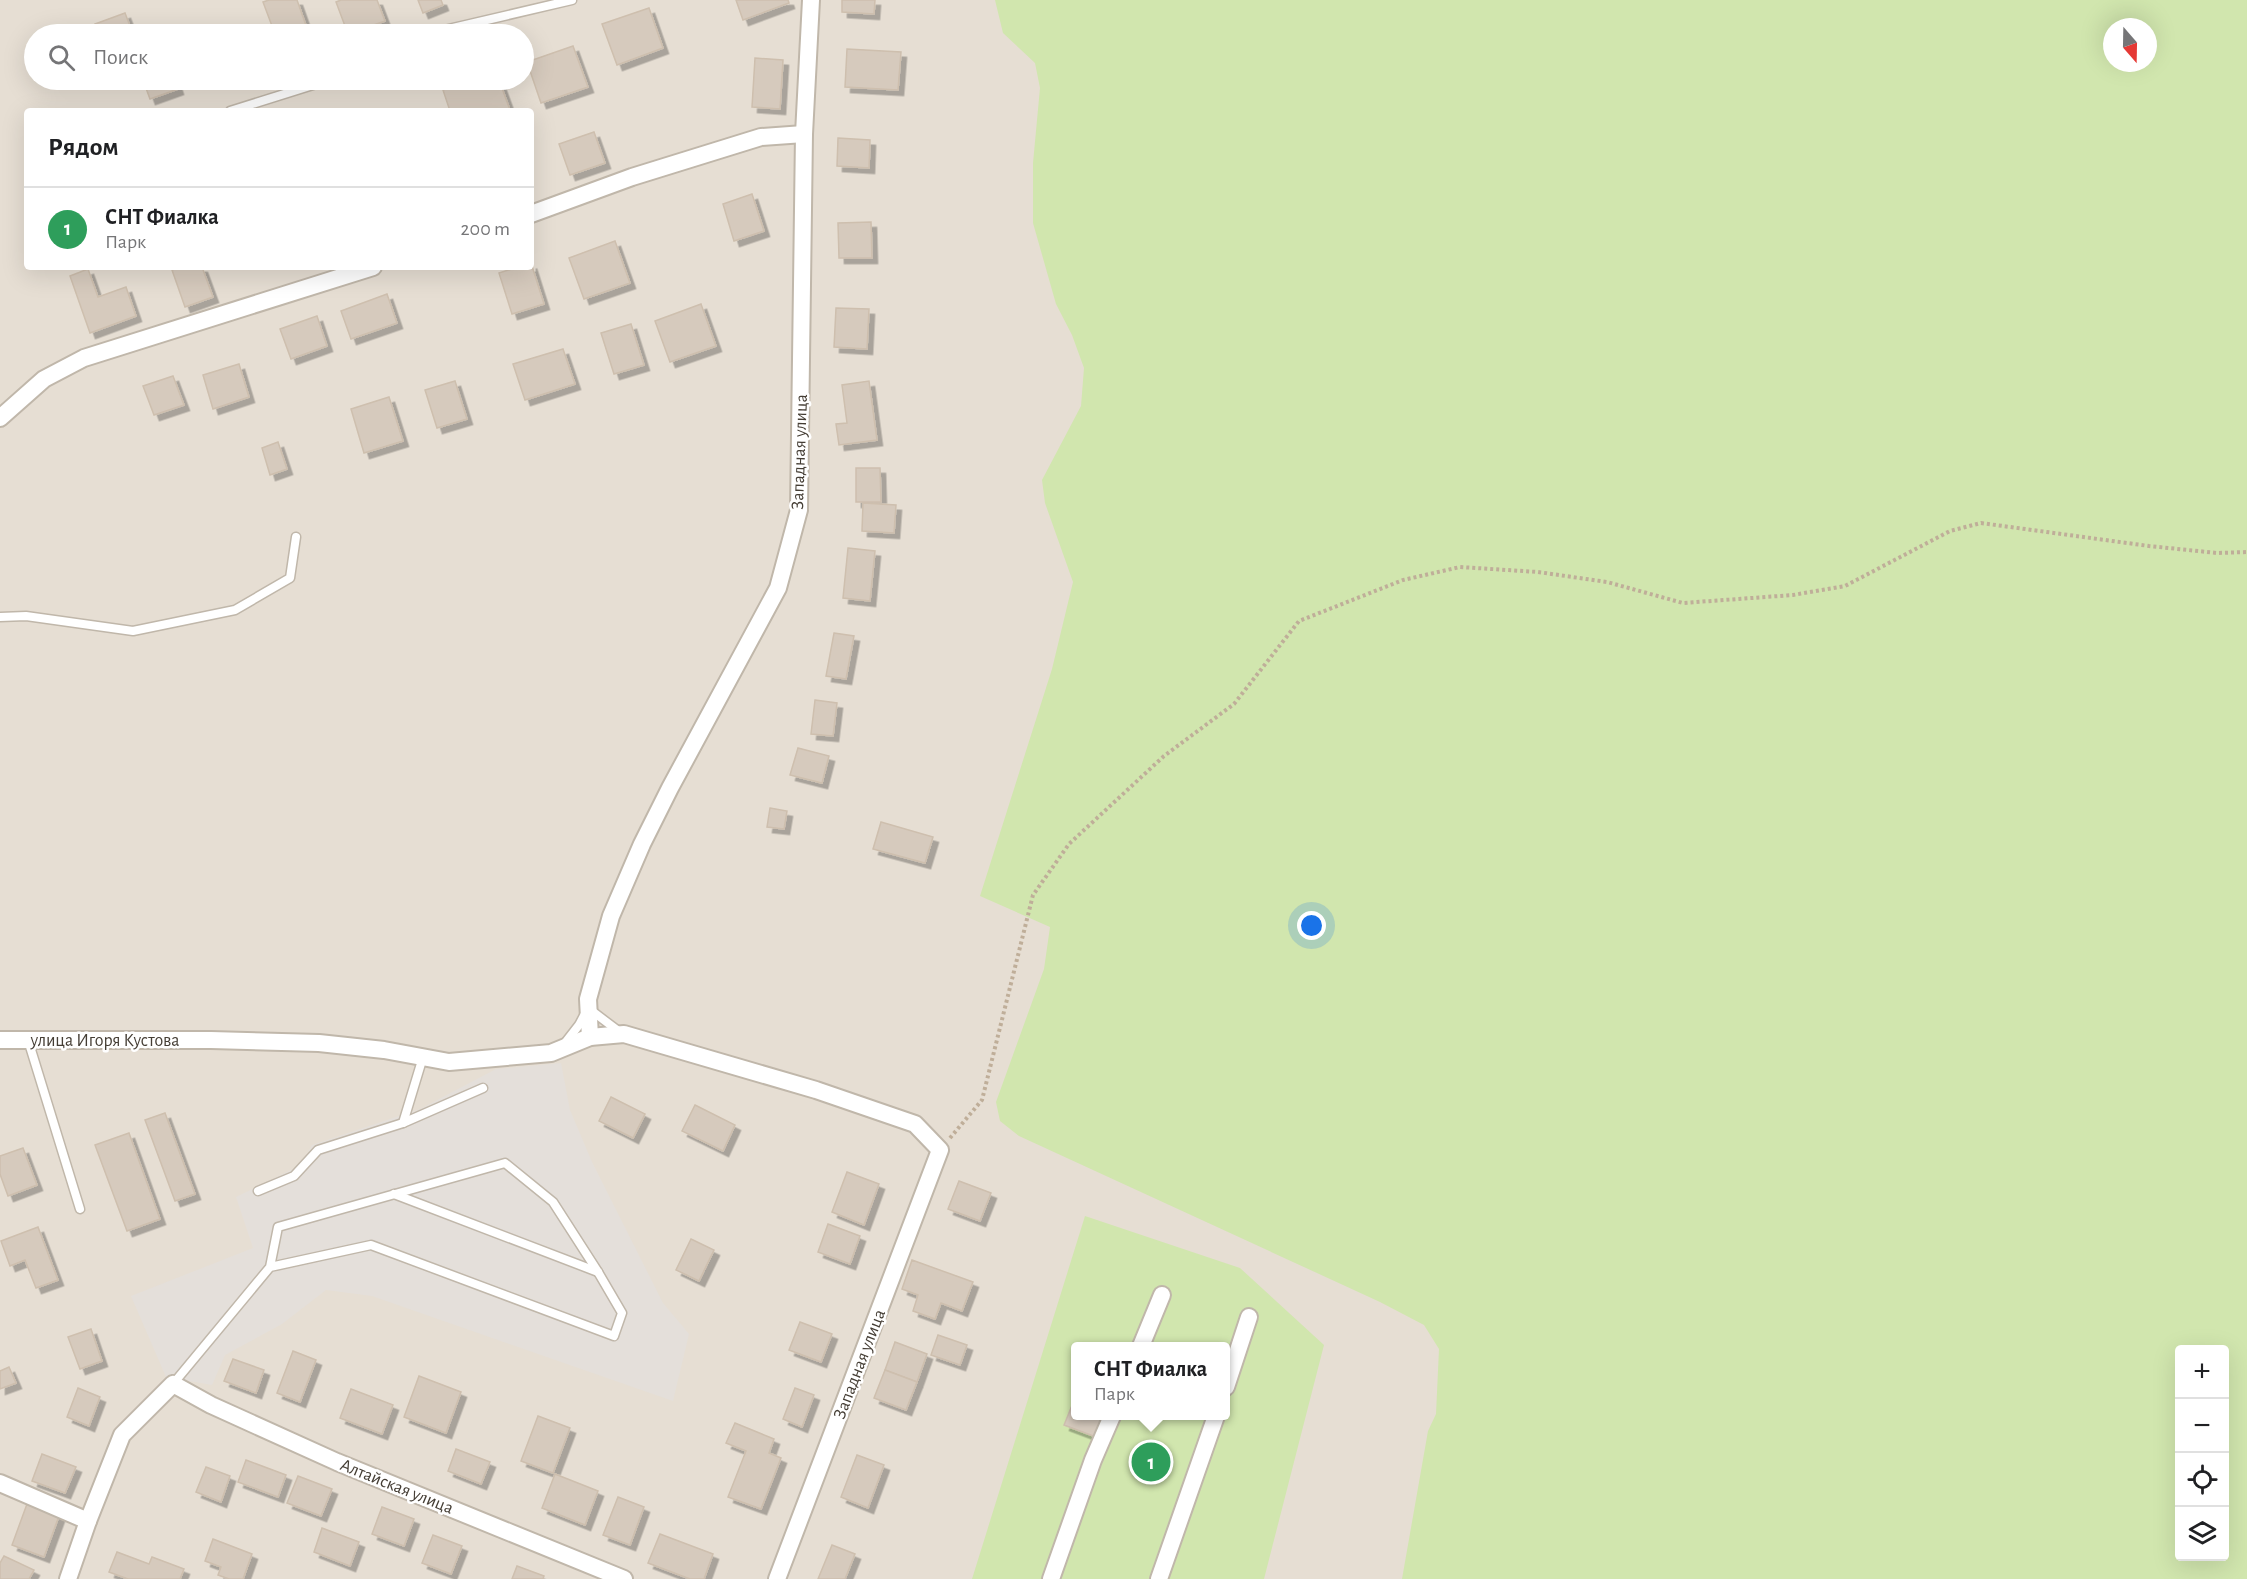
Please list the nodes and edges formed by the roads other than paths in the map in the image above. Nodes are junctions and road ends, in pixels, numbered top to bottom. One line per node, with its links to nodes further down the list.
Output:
1 (572, 0): 3 (lane)
2 (811, 0): 6 (street, Западная улица)
3 (470, 24)
4 (297, 90): 5 (lane)
5 (240, 108)
6 (804, 134): 7 (street); 12 (street, Западная улица)
7 (534, 213)
8 (363, 270): 9 (street)
9 (0, 418)
10 (296, 537): 11 (lane)
11 (0, 616)
12 (588, 1008): 13 (lane); 14 (street, Западная улица); 17 (lane)
13 (624, 1034): 14 (street, улица Игоря Кустова); 37 (street, Западная улица)
14 (590, 1037): 17 (street, улица Игоря Кустова)
15 (0, 1040): 16 (street, улица Игоря Кустова)
16 (28, 1040): 18 (street, улица Игоря Кустова); 23 (lane)
17 (560, 1050): 18 (street, улица Игоря Кустова)
18 (423, 1057): 20 (lane)
19 (483, 1088): 20 (lane)
20 (403, 1123): 21 (lane)
21 (258, 1191)
22 (394, 1194): 24 (lane); 25 (lane); 25 (lane)
23 (80, 1209)
24 (270, 1267): 25 (lane); 30 (lane)
25 (598, 1272)
26 (1162, 1296): 28 (street)
27 (1250, 1317): 29 (street)
28 (1143, 1342)
29 (1230, 1375)
30 (173, 1384): 34 (street); 36 (street, Алтайская улица)
31 (1110, 1420): 38 (street)
32 (1215, 1420): 39 (street)
33 (0, 1483): 34 (street)
34 (88, 1521): 35 (street)
35 (68, 1579)
36 (624, 1579)
37 (777, 1579)
38 (1051, 1579)
39 (1159, 1579)

